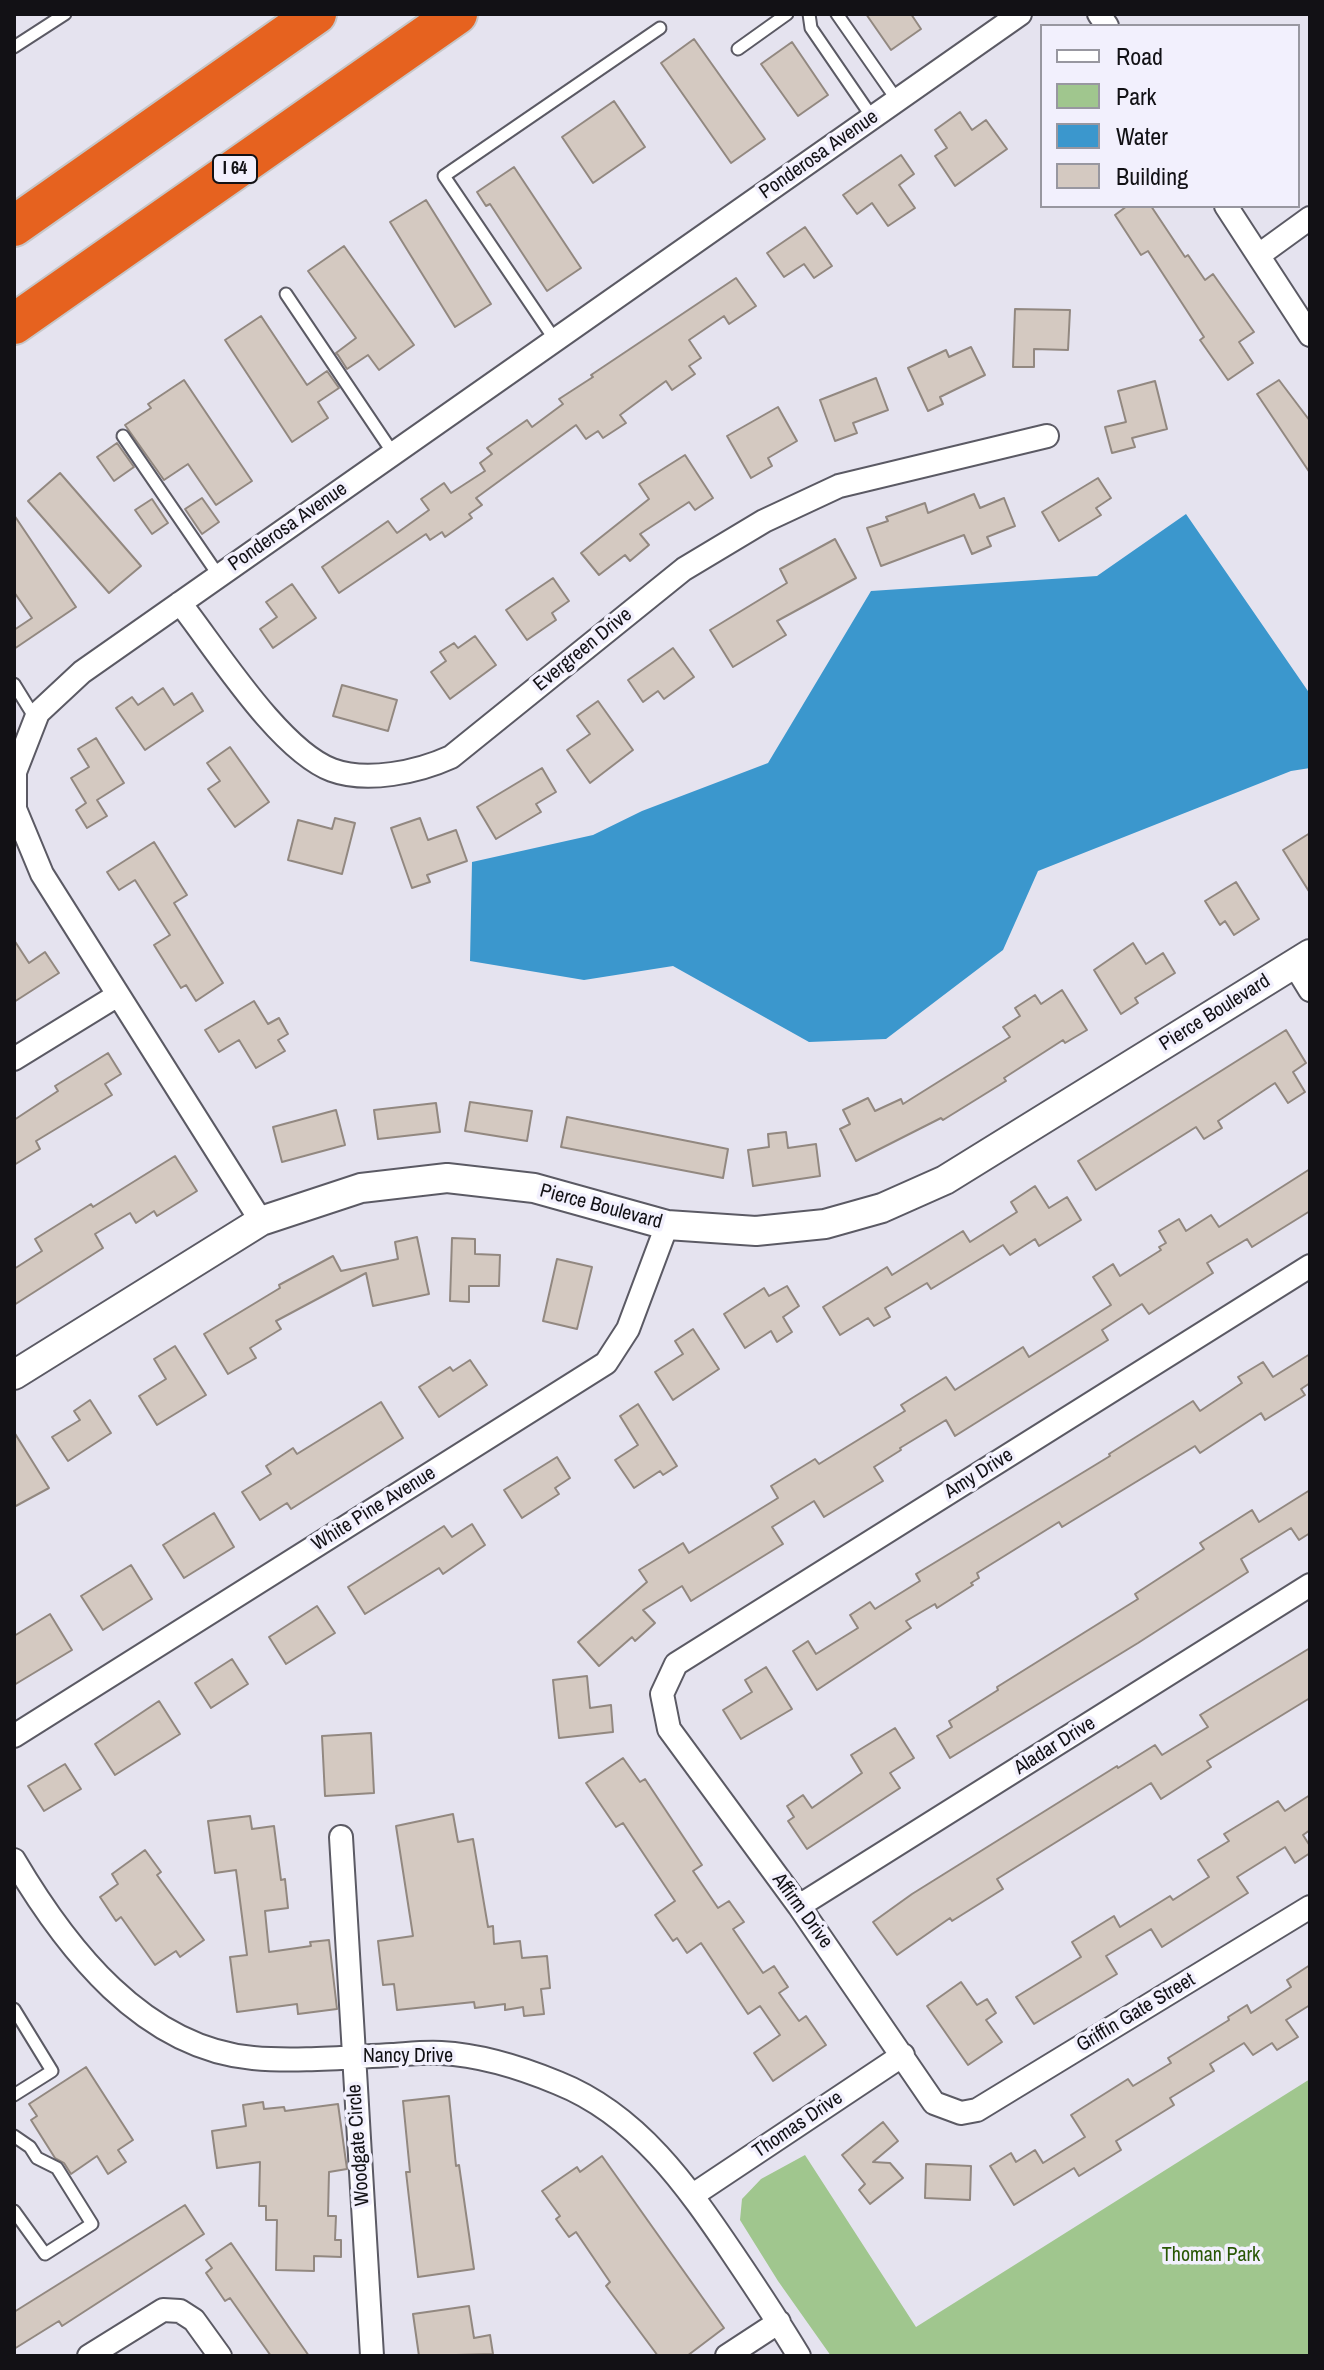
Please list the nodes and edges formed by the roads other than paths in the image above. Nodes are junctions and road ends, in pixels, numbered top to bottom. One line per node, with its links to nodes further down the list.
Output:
1 (63, 14): 9 (lane)
2 (316, 14): 15 (highway)
3 (457, 14): 18 (highway, I 64)
4 (787, 14): 10 (lane)
5 (809, 14): 12 (lane)
6 (837, 14): 11 (lane)
7 (1020, 14): 11 (street, Ponderosa Avenue)
8 (660, 28): 20 (lane)
9 (14, 47)
10 (738, 49)
11 (897, 100): 12 (street, Ponderosa Avenue)
12 (872, 117): 20 (street, Ponderosa Avenue)
13 (1227, 208): 16 (street)
14 (1310, 218): 16 (street)
15 (14, 226)
16 (1259, 255): 19 (street)
17 (286, 294): 23 (lane)
18 (14, 324)
19 (1310, 335)
20 (555, 340): 23 (street, Ponderosa Avenue)
21 (123, 436): 24 (lane)
22 (1047, 436): 25 (street, Evergreen Drive)
23 (393, 453): 24 (street, Ponderosa Avenue)
24 (219, 576): 25 (street, Ponderosa Avenue)
25 (180, 603): 27 (street, Ponderosa Avenue)
26 (14, 684): 27 (lane)
27 (35, 719): 28 (street, Ponderosa Avenue)
28 (15, 781): 31 (street, Ponderosa Avenue)
29 (1302, 959): 30 (street); 34 (street, Pierce Boulevard)
30 (1310, 990)
31 (118, 995): 32 (street); 33 (street, Ponderosa Avenue)
32 (14, 1059)
33 (261, 1221): 34 (street, Pierce Boulevard); 36 (street, Pierce Boulevard)
34 (667, 1225): 39 (street, White Pine Avenue)
35 (1310, 1266): 38 (street, Amy Drive)
36 (14, 1375)
37 (1310, 1585): 42 (street, Aladar Drive)
38 (662, 1694): 42 (street, Affirm Drive)
39 (14, 1736)
40 (341, 1837): 46 (street, Woodgate Circle)
41 (14, 1860): 46 (street, Nancy Drive)
42 (799, 1906): 45 (street, Affirm Drive)
43 (1310, 1907): 48 (street, Griffin Gate Street)
44 (14, 2009): 47 (lane)
45 (903, 2055): 48 (street, Affirm Drive); 50 (street, Thomas Drive)
46 (354, 2057): 50 (street, Nancy Drive); 55 (street, Woodgate Circle)
47 (14, 2095)
48 (961, 2113)
49 (14, 2136): 51 (lane)
50 (693, 2195): 52 (street, Nancy Drive)
51 (14, 2211)
52 (779, 2322): 56 (street); 57 (street, Nancy Drive)
53 (89, 2356): 54 (street)
54 (220, 2356)
55 (372, 2356)
56 (727, 2356)
57 (799, 2356)

